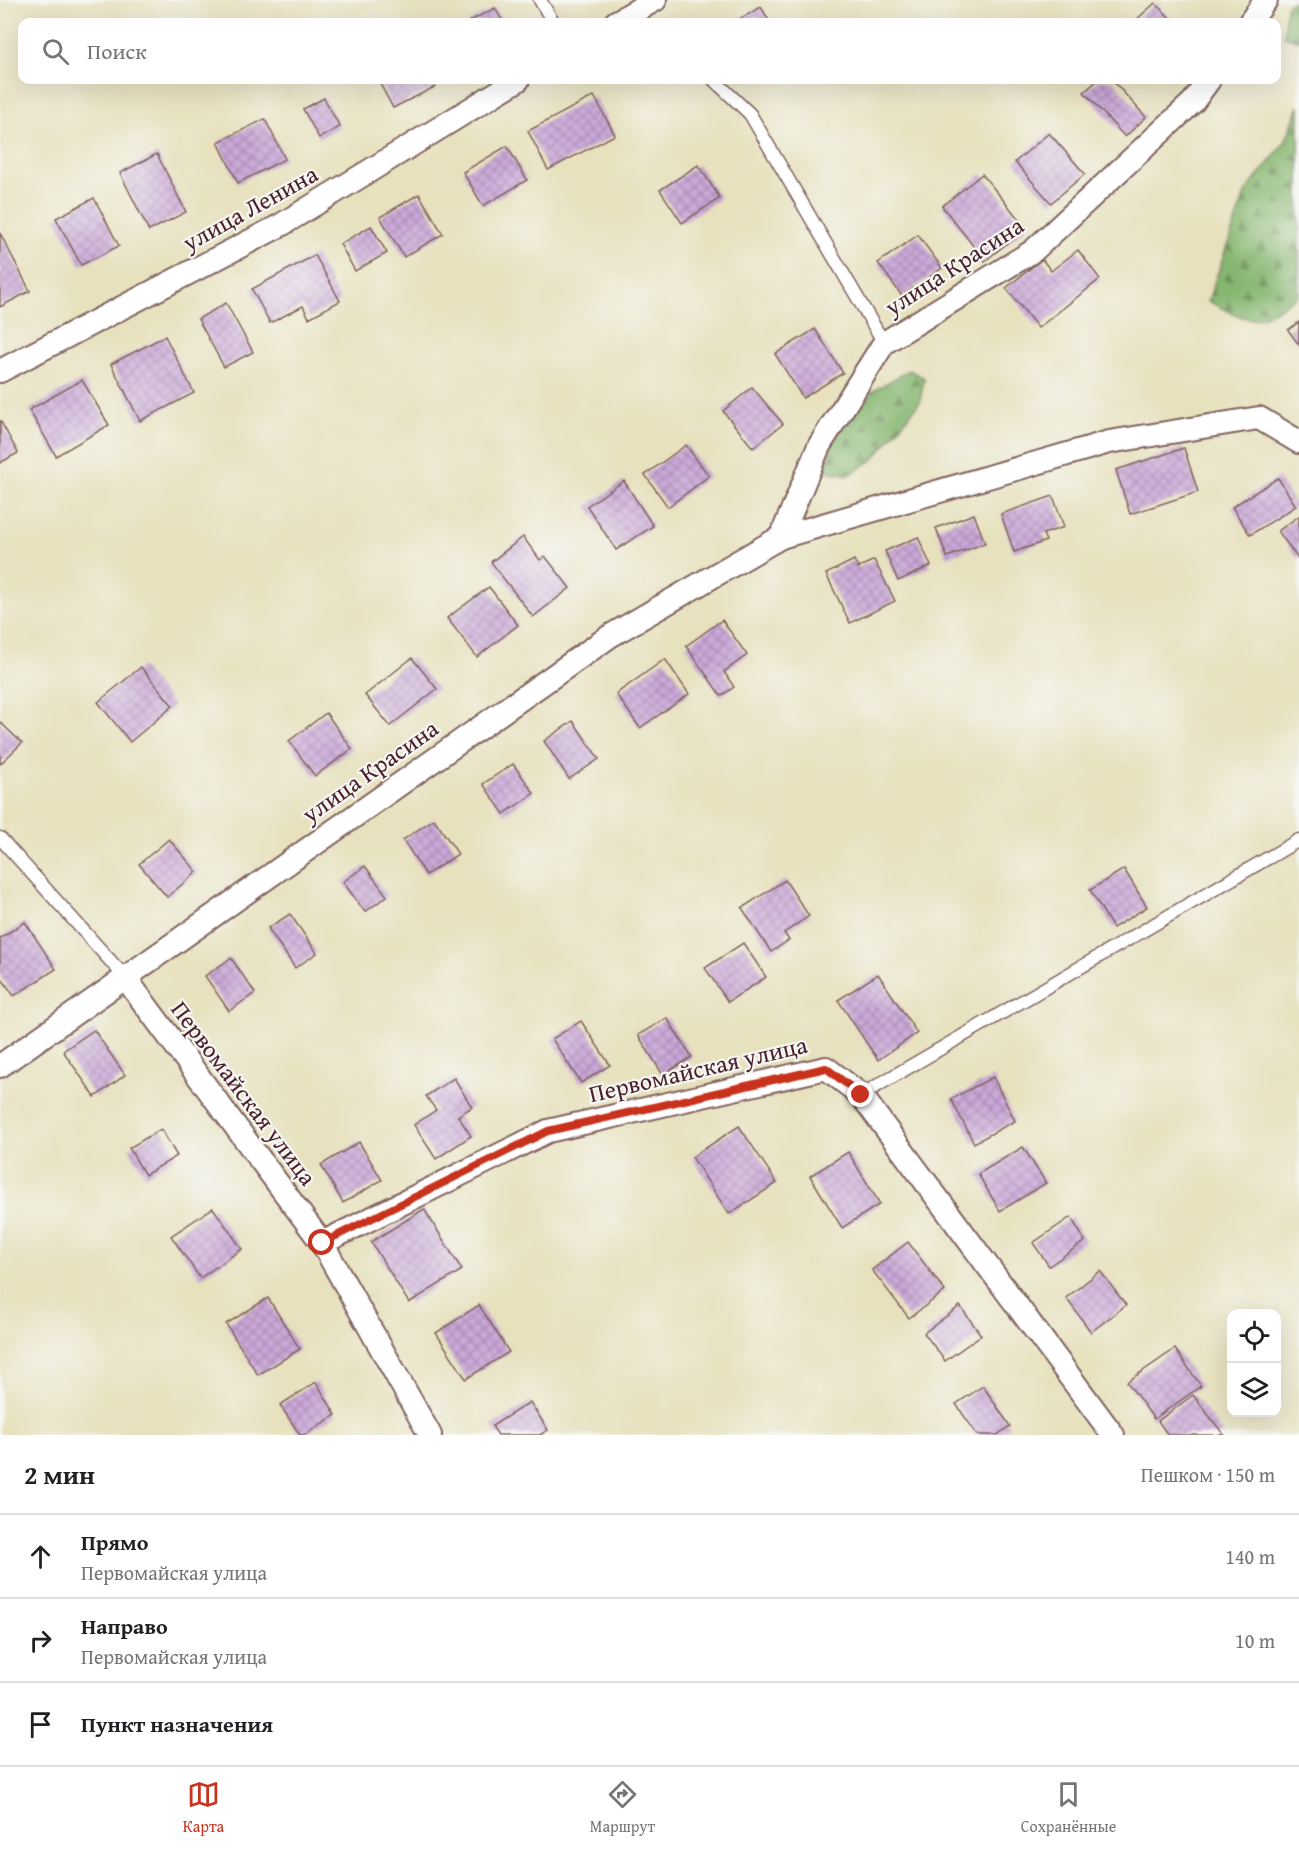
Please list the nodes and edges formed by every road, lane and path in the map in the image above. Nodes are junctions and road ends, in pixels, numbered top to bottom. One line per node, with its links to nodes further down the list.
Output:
1 (540, 0): 4 (lane)
2 (655, 0): 5 (street)
3 (1266, 0): 6 (street)
4 (551, 18)
5 (623, 18)
6 (1253, 18)
7 (511, 84): 11 (street, улица Ленина)
8 (718, 84): 10 (lane)
9 (1206, 84): 10 (street, улица Красина)
10 (884, 343): 13 (street, улица Красина)
11 (0, 371)
12 (1299, 442): 13 (street, улица Красина)
13 (781, 537): 16 (street, улица Красина)
14 (0, 838): 16 (lane)
15 (1299, 840): 18 (lane)
16 (124, 976): 17 (street, улица Красина); 19 (street, Первомайская улица)
17 (0, 1065)
18 (861, 1095): 19 (street, Первомайская улица); 21 (street, Первомайская улица)
19 (322, 1243): 20 (street, Первомайская улица)
20 (430, 1435)
21 (1113, 1435)

